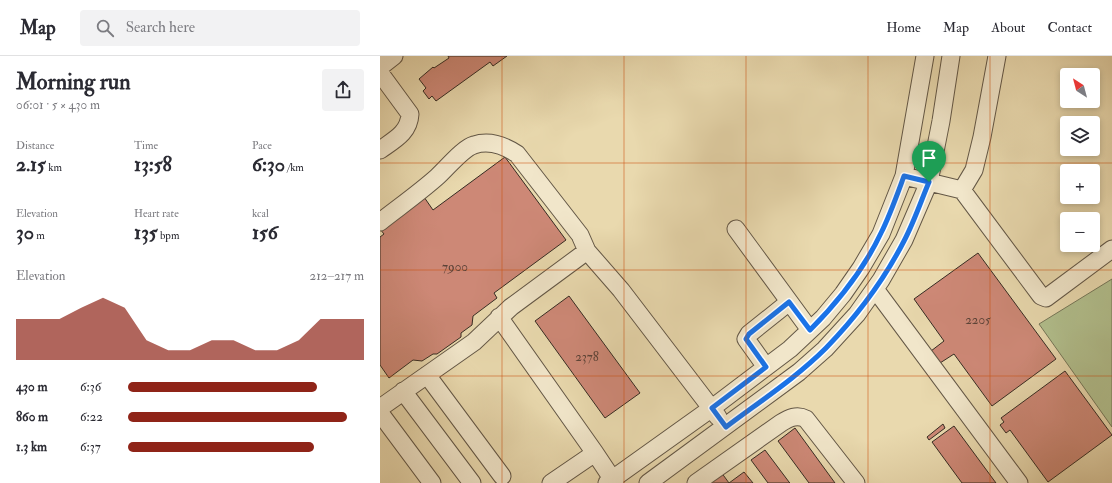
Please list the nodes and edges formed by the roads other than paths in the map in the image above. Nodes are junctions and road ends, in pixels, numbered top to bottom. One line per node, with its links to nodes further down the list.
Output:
1 (394, 56): 5 (street)
2 (925, 56): 8 (street)
3 (951, 56): 9 (street)
4 (997, 56): 10 (street)
5 (380, 67)
6 (380, 73): 7 (street)
7 (380, 150)
8 (904, 176): 9 (street); 18 (street)
9 (929, 182): 10 (street); 15 (street)
10 (962, 190): 13 (street)
11 (380, 222): 14 (street)
12 (736, 229): 16 (street)
13 (1112, 249)
14 (587, 251): 17 (street); 23 (street)
15 (875, 289): 25 (street); 35 (street)
16 (789, 302): 18 (street); 19 (street)
17 (499, 317): 20 (street); 26 (street)
18 (810, 330): 19 (street)
19 (766, 367): 23 (street)
20 (427, 375): 21 (street); 27 (street)
21 (403, 391): 22 (street); 30 (street)
22 (380, 408)
23 (712, 408): 25 (street); 28 (street)
24 (380, 413): 29 (street)
25 (726, 427): 32 (street)
26 (595, 453): 28 (street); 31 (street)
27 (502, 476)
28 (611, 482)
29 (432, 483)
30 (472, 483)
31 (551, 483)
32 (648, 483)
33 (696, 483): 34 (street)
34 (856, 483)
35 (1019, 483)

